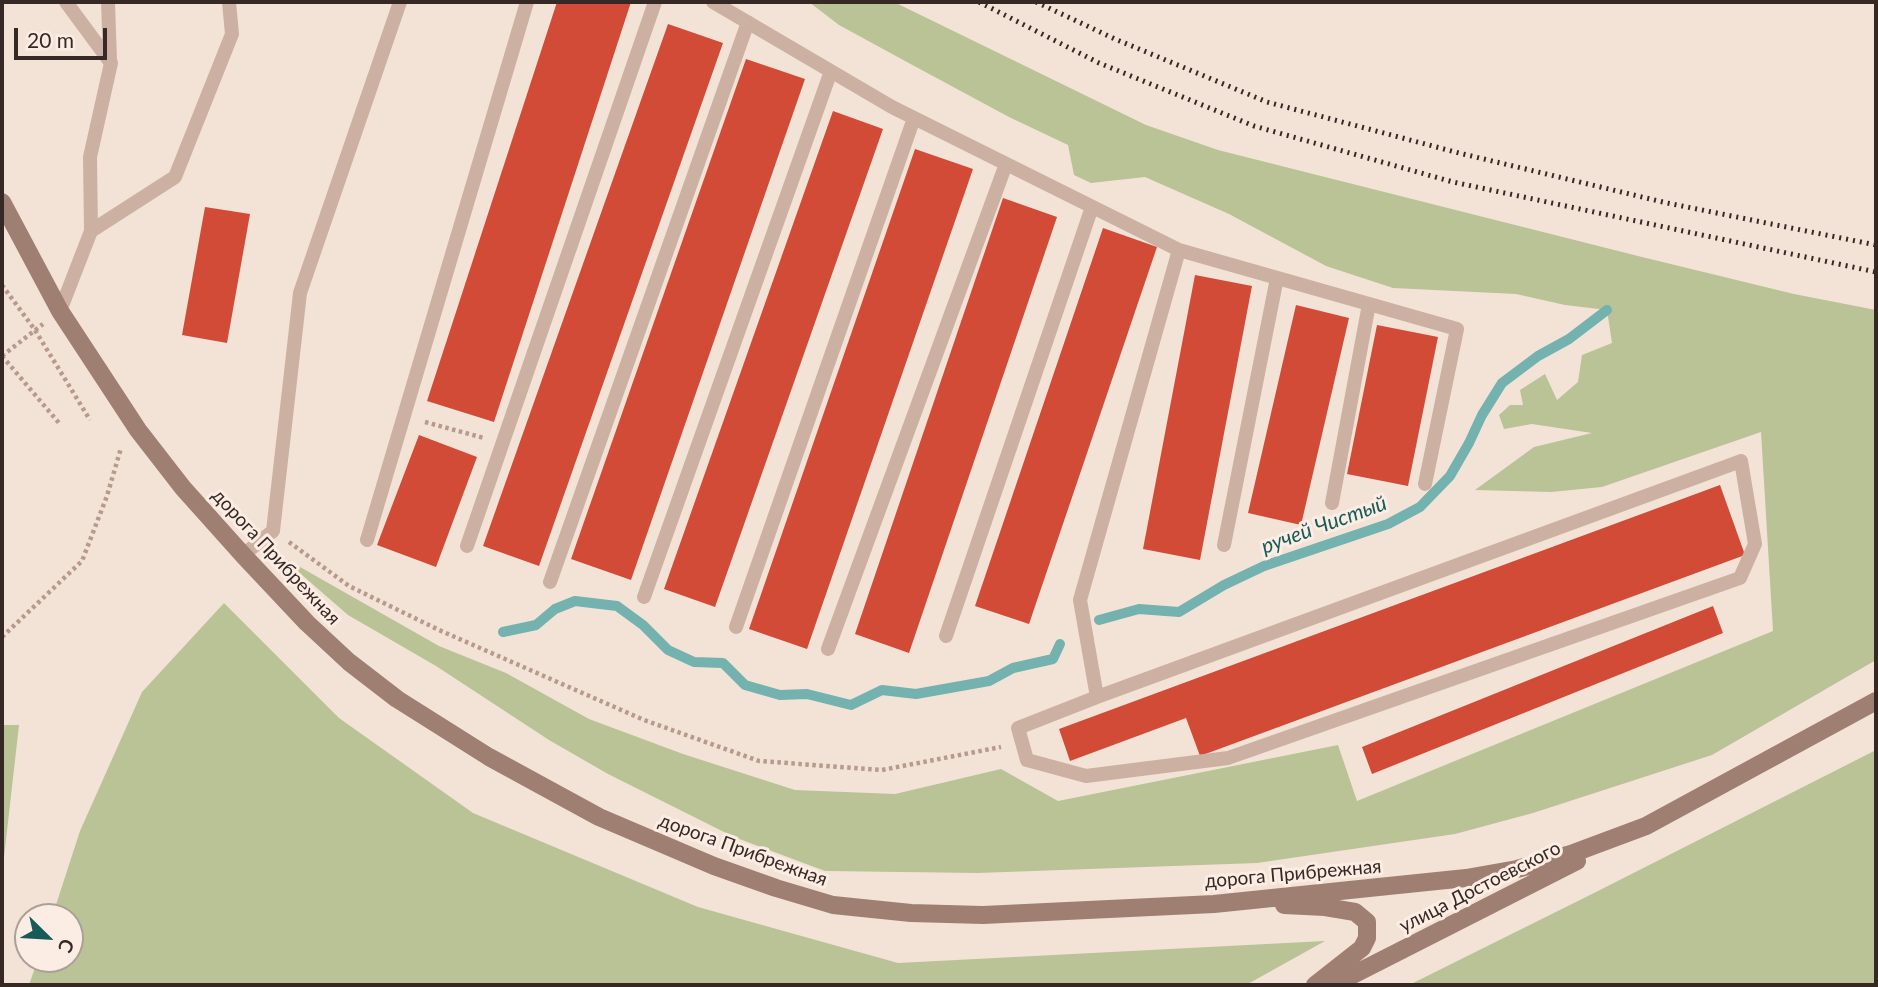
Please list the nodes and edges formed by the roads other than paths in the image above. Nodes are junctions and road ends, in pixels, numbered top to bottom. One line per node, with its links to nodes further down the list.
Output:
1 (66, 2): 9 (lane)
2 (108, 2): 9 (lane)
3 (229, 2): 15 (lane)
4 (400, 2): 25 (lane)
5 (527, 2): 22 (lane)
6 (655, 2): 24 (lane)
7 (713, 2): 8 (lane)
8 (747, 22): 10 (lane); 26 (lane)
9 (111, 63): 15 (lane)
10 (831, 71): 11 (lane); 27 (lane)
11 (914, 118): 12 (lane); 28 (lane)
12 (1006, 164): 14 (lane); 30 (lane)
13 (2, 202): 19 (main road, дорога Прибрежная)
14 (1092, 206): 16 (lane); 29 (lane)
15 (91, 231): 19 (lane)
16 (1179, 250): 17 (lane); 31 (lane)
17 (1277, 278): 18 (lane); 23 (lane)
18 (1369, 304): 20 (lane); 21 (lane)
19 (60, 311): 25 (main road, дорога Прибрежная)
20 (1425, 484)
21 (1332, 503)
22 (367, 540)
23 (1224, 545)
24 (467, 546)
25 (243, 555): 34 (main road, дорога Прибрежная)
26 (550, 582)
27 (644, 597)
28 (736, 627)
29 (946, 636)
30 (828, 649)
31 (1097, 697): 31 (lane)
32 (1876, 701): 33 (main road, дорога Прибрежная)
33 (1646, 826): 34 (main road, дорога Прибрежная); 36 (main road, улица Достоевского)
34 (1214, 904): 35 (main road)
35 (1315, 985)
36 (1333, 985)

